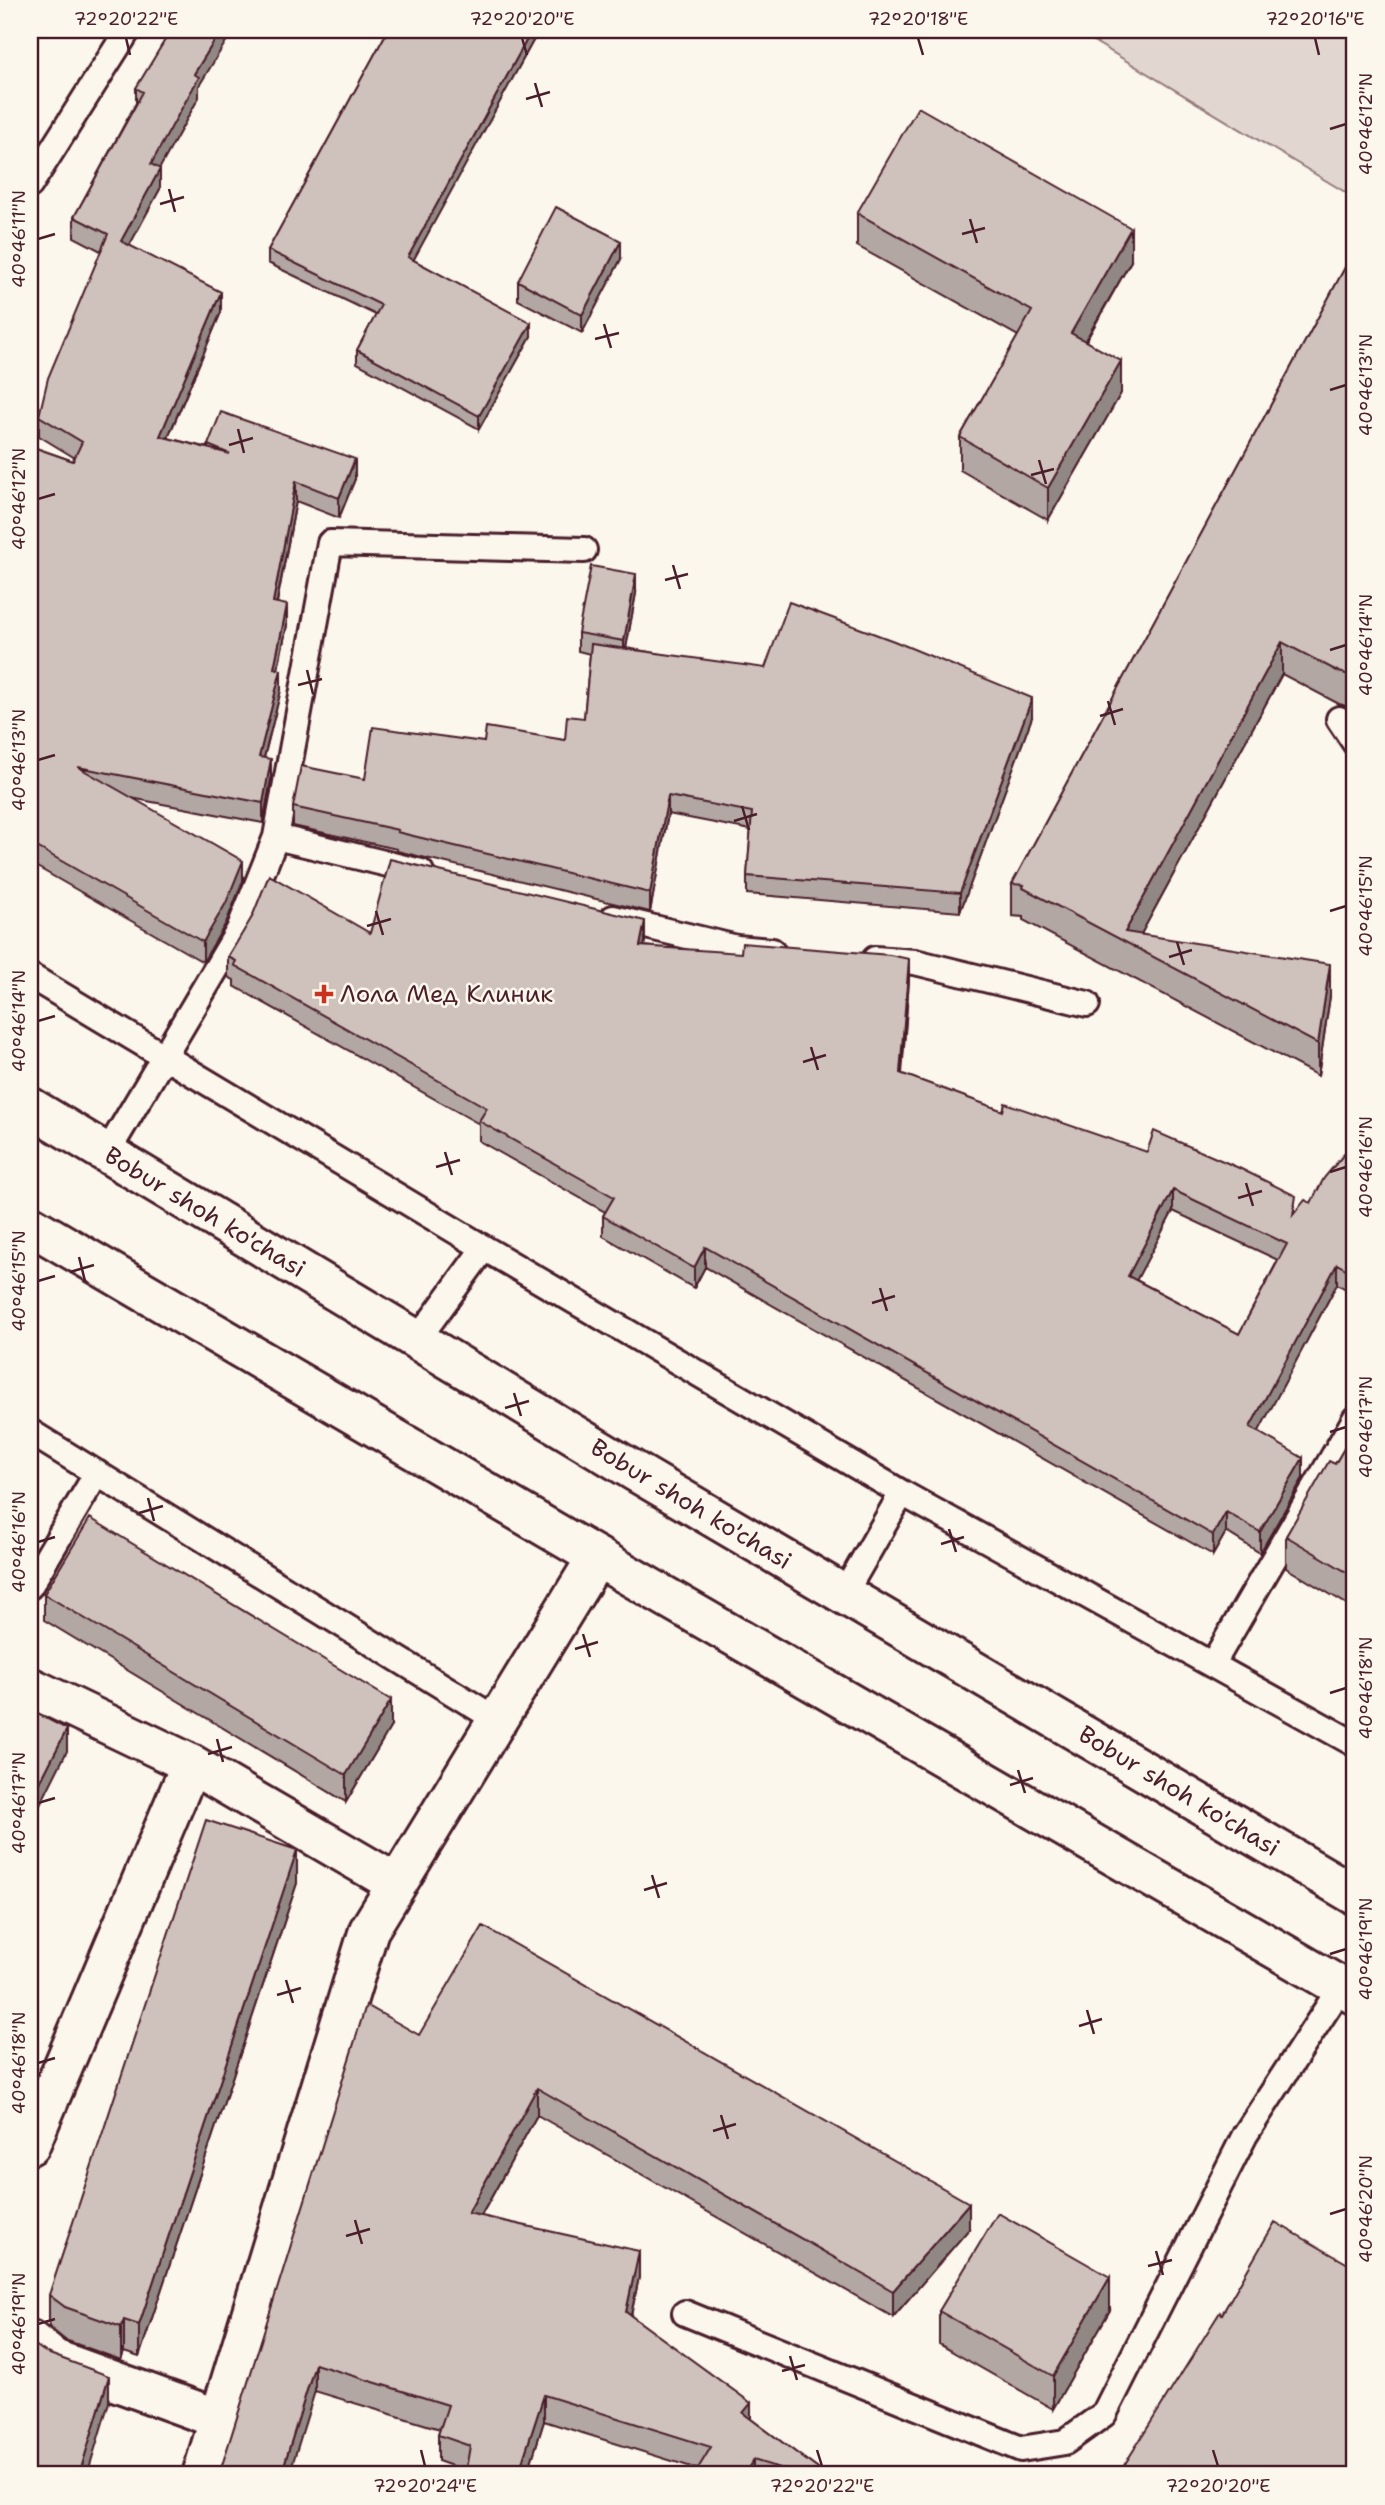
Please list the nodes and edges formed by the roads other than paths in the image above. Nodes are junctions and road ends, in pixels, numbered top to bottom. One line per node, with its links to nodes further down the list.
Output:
1 (128, 30): 2 (lane)
2 (30, 185)
3 (584, 550): 6 (lane)
4 (1339, 719): 5 (lane)
5 (1355, 743)
6 (275, 837): 7 (lane); 13 (lane)
7 (438, 876)
8 (588, 912): 9 (lane)
9 (792, 953)
10 (847, 957): 12 (lane)
11 (30, 975): 13 (lane)
12 (1087, 1004)
13 (166, 1056): 15 (lane); 17 (lane)
14 (30, 1107): 15 (main road, Bobur shoh ko'chasi)
15 (107, 1153): 18 (main road, Bobur shoh ko'chasi)
16 (30, 1226): 23 (main road)
17 (484, 1248): 18 (lane); 22 (lane)
18 (417, 1340): 25 (main road, Bobur shoh ko'chasi)
19 (1355, 1419): 26 (lane)
20 (30, 1432): 21 (lane)
21 (97, 1473): 24 (lane); 28 (lane)
22 (902, 1493): 25 (lane); 26 (lane)
23 (597, 1557): 28 (main road); 33 (main road)
24 (30, 1586)
25 (844, 1594): 32 (main road, Bobur shoh ko'chasi)
26 (1212, 1665): 29 (lane)
27 (30, 1687): 30 (main road)
28 (497, 1720): 31 (main road)
29 (1355, 1744)
30 (191, 1764): 31 (main road); 34 (main road)
31 (397, 1884): 37 (main road)
32 (1355, 1895)
33 (1348, 1991): 35 (lane)
34 (30, 2145)
35 (685, 2313)
36 (30, 2340): 37 (main road)
37 (219, 2419): 38 (main road)
38 (202, 2475)

